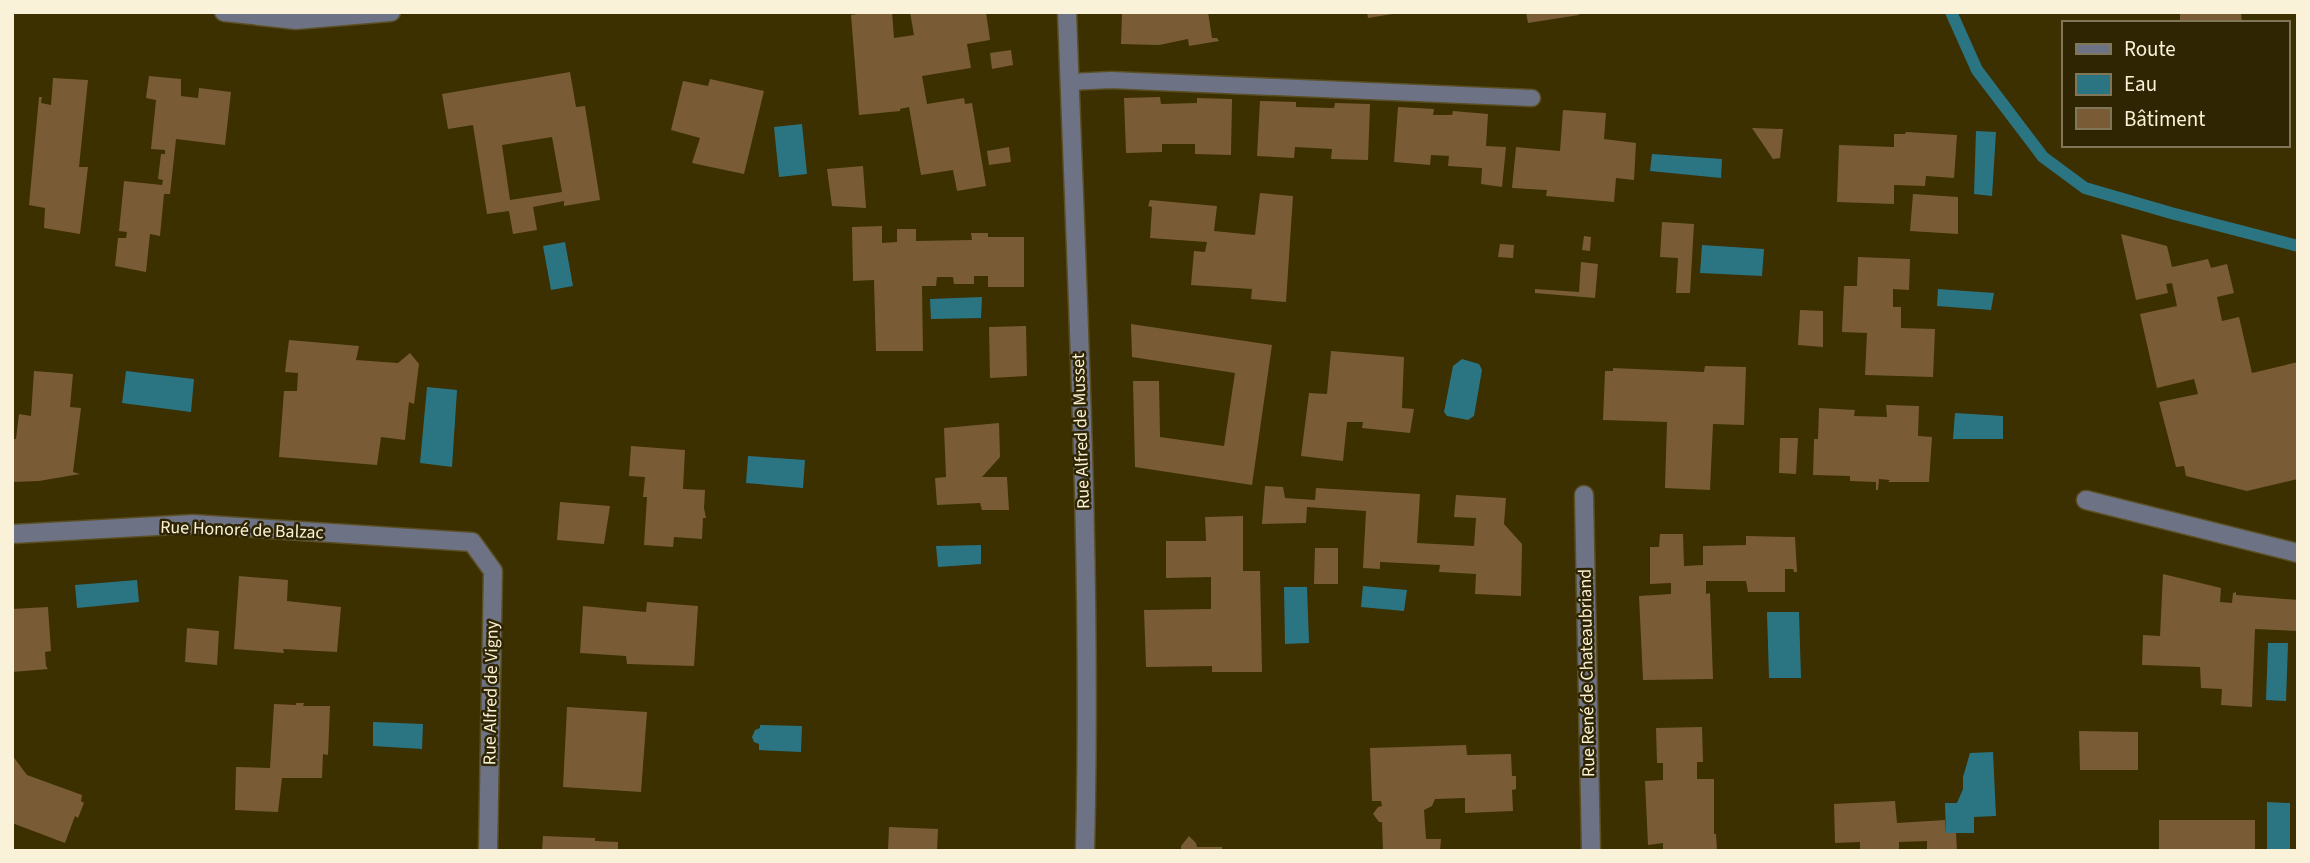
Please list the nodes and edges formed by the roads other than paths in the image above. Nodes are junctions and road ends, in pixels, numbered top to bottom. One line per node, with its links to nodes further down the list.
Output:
1 (224, 12): 2 (street)
2 (391, 12)
3 (1067, 12): 4 (street, Rue Alfred de Musset)
4 (1069, 82): 5 (lane); 12 (street, Rue Alfred de Musset)
5 (1532, 98)
6 (1584, 495): 13 (street, Rue René de Chateaubriand)
7 (2086, 500): 10 (street)
8 (12, 534): 9 (street, Rue Honoré de Balzac)
9 (472, 542): 11 (street, Rue Alfred de Vigny)
10 (2298, 552)
11 (488, 851)
12 (1085, 851)
13 (1591, 851)

